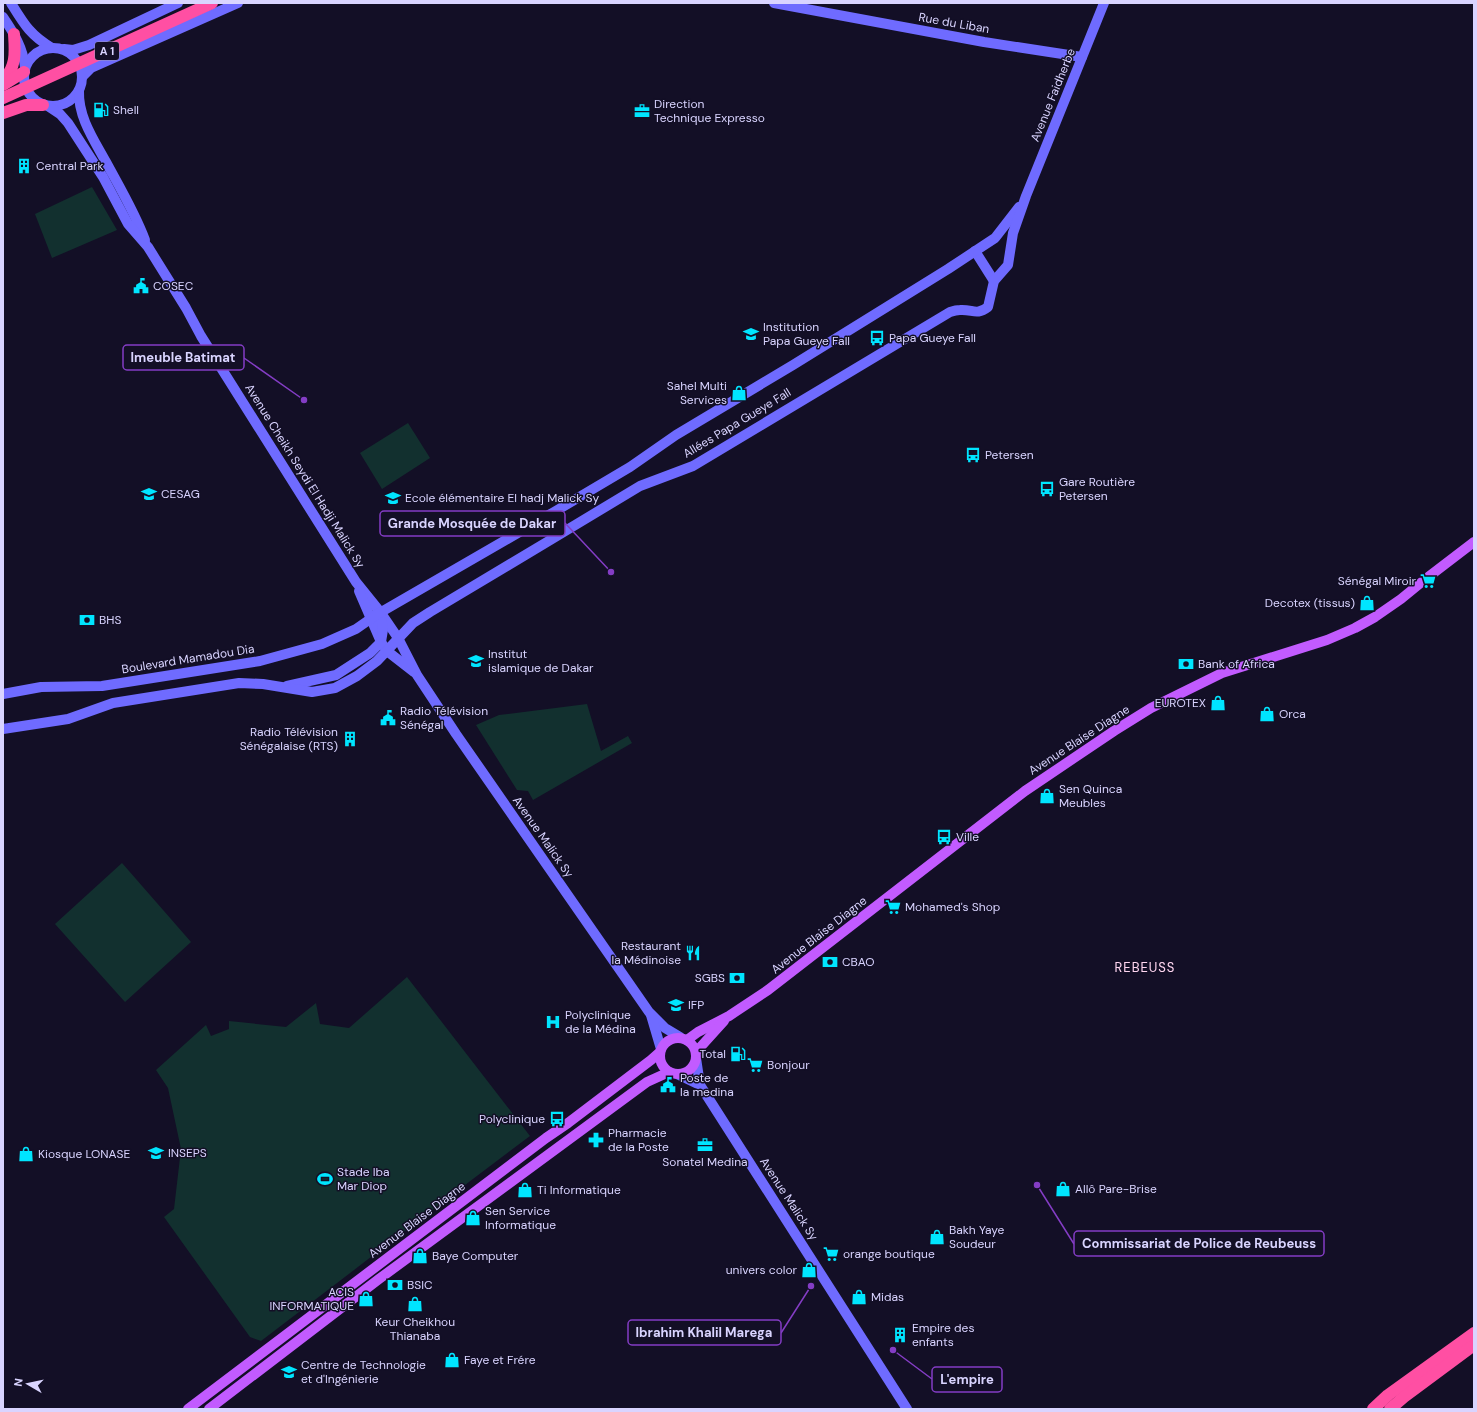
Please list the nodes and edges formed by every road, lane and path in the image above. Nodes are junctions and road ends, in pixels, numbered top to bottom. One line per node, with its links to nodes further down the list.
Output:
1 (11, 3): 9 (street)
2 (178, 3): 9 (street)
3 (212, 3): 16 (highway, A 1, bridge)
4 (238, 3): 12 (street)
5 (774, 3): 10 (street, Rue du Liban)
6 (1104, 3): 10 (street, Avenue Faidherbe)
7 (3, 17): 8 (street)
8 (14, 34): 11 (street); 13 (highway)
9 (54, 48): 11 (street); 12 (street)
10 (1082, 57): 19 (street, Avenue Faidherbe)
11 (25, 69): 14 (highway); 17 (street)
12 (82, 77): 15 (street)
13 (3, 80)
14 (3, 86)
15 (79, 91): 17 (street); 22 (street, Avenue Cheikh Seydi El Hadji Malick Sy)
16 (3, 98)
17 (45, 105): 18 (highway); 22 (street, Avenue Cheikh Seydi El Hadji Malick Sy)
18 (3, 113)
19 (1026, 196): 20 (street, Avenue Faidherbe); 21 (street, Avenue Faidherbe)
20 (995, 238): 21 (street); 23 (street, Allées Papa Gueye Fall)
21 (1010, 246): 24 (street, Avenue Faidherbe)
22 (148, 247): 26 (street, Avenue Cheikh Seydi El Hadji Malick Sy)
23 (975, 251): 24 (street); 27 (street, Allées Papa Gueye Fall)
24 (994, 281): 29 (street, Allées Papa Gueye Fall)
25 (1474, 542): 37 (main road, Avenue Blaise Diagne)
26 (356, 582): 27 (street, Avenue Cheikh Seydi El Hadji Malick Sy); 28 (street, Avenue Malick Sy)
27 (381, 613): 28 (street, Allées Papa Gueye Fall); 29 (street, Avenue Cheikh Seydi El Hadji Malick Sy); 30 (street)
28 (371, 620): 30 (street, Avenue Malick Sy); 34 (street, Boulevard Mamadou Dia)
29 (398, 638): 31 (street, Allées Papa Gueye Fall); 32 (street, Avenue Malick Sy)
30 (381, 642): 31 (street, Avenue Malick Sy); 33 (street)
31 (387, 651): 32 (street, Avenue Malick Sy); 33 (street, Allées Papa Gueye Fall)
32 (417, 675): 36 (street, Avenue Malick Sy)
33 (285, 686): 35 (street)
34 (3, 694)
35 (3, 729)
36 (649, 1012): 38 (street, Avenue Malick Sy); 39 (street, Avenue Malick Sy)
37 (729, 1016): 38 (main road, Avenue Blaise Diagne); 40 (main road, Avenue Blaise Diagne)
38 (684, 1039): 39 (main road); 40 (main road)
39 (660, 1050): 41 (main road); 45 (main road, Avenue Blaise Diagne)
40 (696, 1055): 41 (main road); 42 (street, Avenue Malick Sy)
41 (673, 1073): 42 (street); 46 (main road, Avenue Blaise Diagne)
42 (700, 1085): 47 (street, Avenue Malick Sy)
43 (1474, 1333): 48 (highway)
44 (1474, 1345): 49 (highway)
45 (188, 1409)
46 (209, 1409)
47 (907, 1409)
48 (1373, 1409)
49 (1390, 1409)

